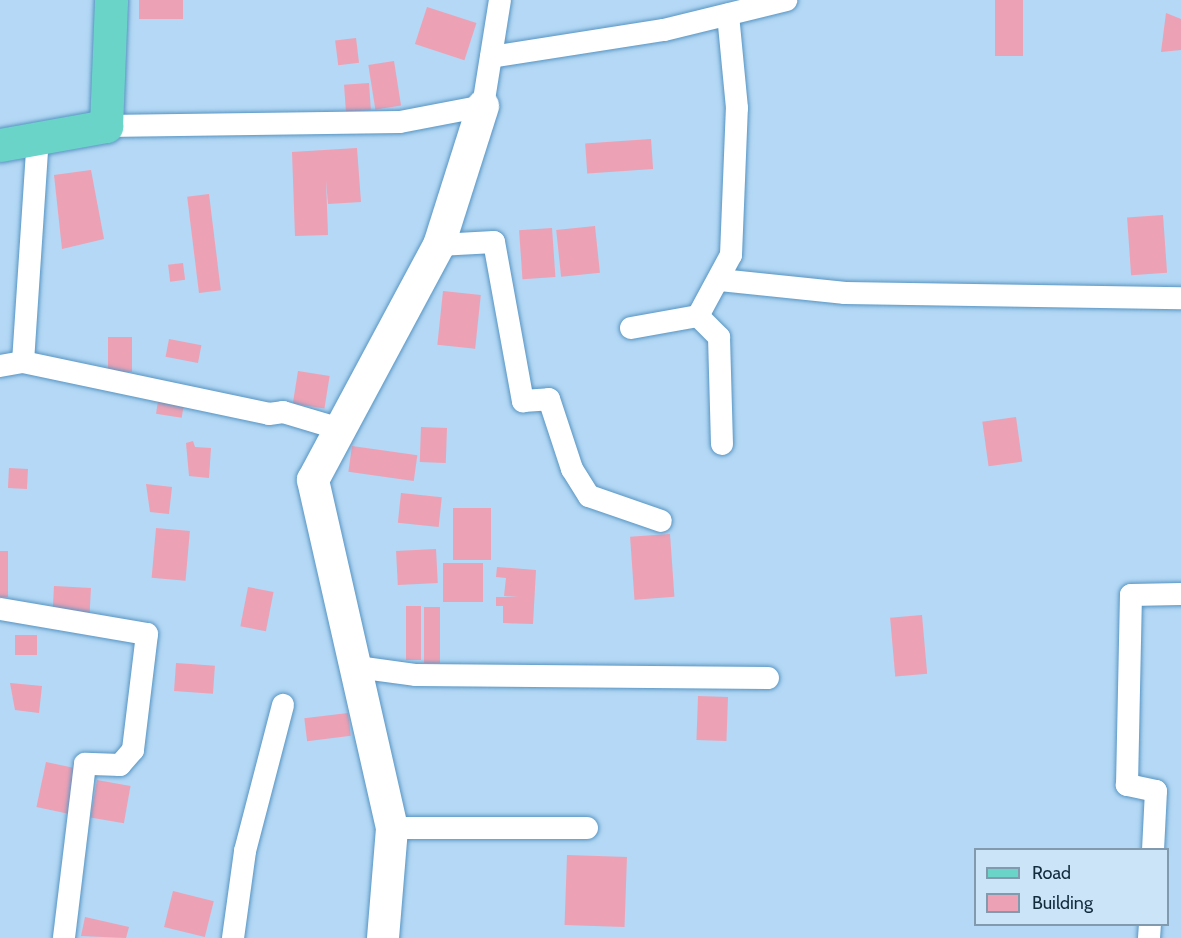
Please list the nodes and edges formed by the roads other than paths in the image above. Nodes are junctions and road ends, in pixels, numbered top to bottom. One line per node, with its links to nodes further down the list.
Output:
1 (111, 0): 7 (main road)
2 (500, 0): 5 (street)
3 (786, 0): 4 (street)
4 (728, 14): 5 (street); 11 (street)
5 (491, 57): 6 (street)
6 (483, 106): 7 (street); 10 (street)
7 (106, 126): 8 (main road)
8 (38, 139): 9 (main road); 15 (street)
9 (0, 145)
10 (439, 245): 17 (street); 19 (street)
11 (720, 280): 12 (street); 13 (street)
12 (1181, 297)
13 (698, 316): 14 (street); 18 (street)
14 (631, 328)
15 (23, 362): 16 (street); 17 (street)
16 (0, 366)
17 (340, 429): 22 (street)
18 (722, 444)
19 (661, 521)
20 (1181, 594): 27 (street)
21 (0, 609): 28 (street)
22 (357, 667): 23 (street); 25 (street)
23 (768, 678)
24 (283, 705): 29 (street)
25 (392, 828): 26 (street); 30 (street)
26 (587, 828)
27 (1153, 848)
28 (64, 938)
29 (233, 938)
30 (383, 938)

